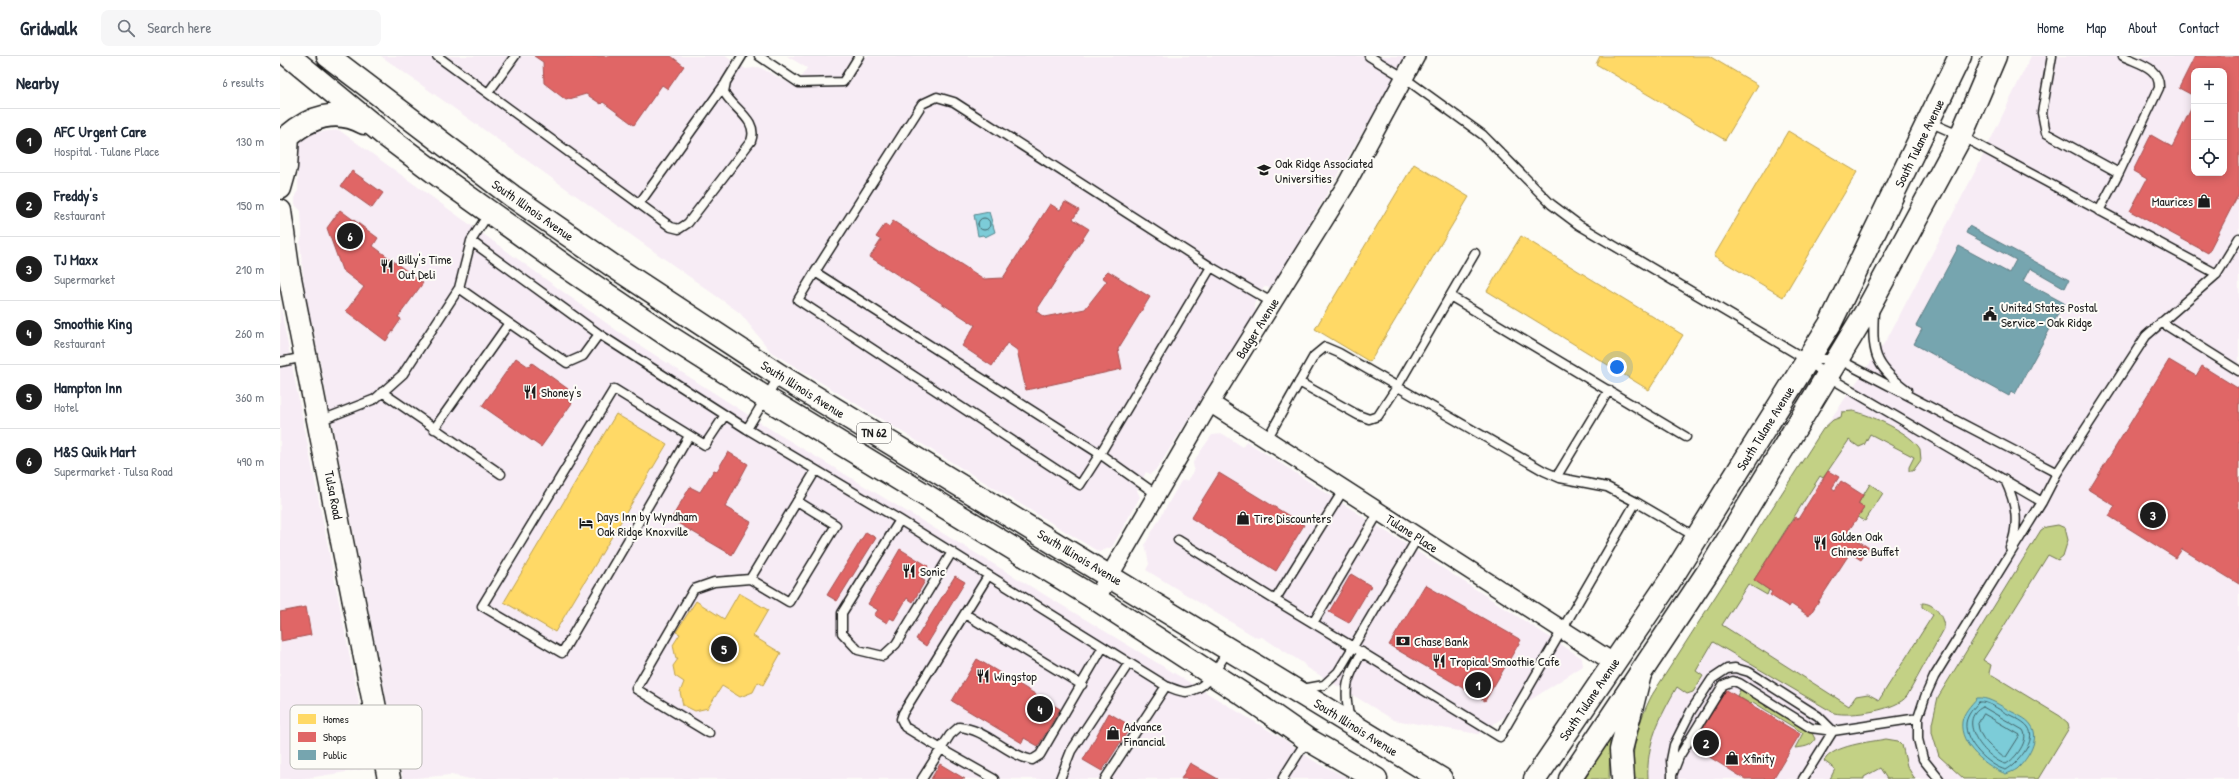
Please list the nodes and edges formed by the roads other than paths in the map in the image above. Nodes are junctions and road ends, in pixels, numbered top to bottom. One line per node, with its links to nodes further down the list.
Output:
1 (288, 56): 19 (main road, South Illinois Avenue / TN 62)
2 (328, 56): 23 (main road, South Illinois Avenue / TN 62)
3 (352, 56): 23 (main road)
4 (437, 56): 17 (lane)
5 (515, 56): 17 (lane)
6 (742, 56): 16 (lane)
7 (759, 56): 8 (lane)
8 (859, 56)
9 (1369, 56): 15 (lane)
10 (1416, 56): 15 (street, Badger Avenue)
11 (1960, 56): 18 (main road, South Tulane Avenue)
12 (1995, 56): 20 (main road, South Tulane Avenue)
13 (2052, 56): 21 (lane)
14 (2122, 56): 21 (lane)
15 (1403, 77): 38 (street, Badger Avenue); 43 (lane)
16 (726, 82): 24 (lane); 24 (lane)
17 (488, 93): 24 (lane)
18 (1929, 122): 20 (lane); 43 (main road, South Tulane Avenue)
19 (386, 136): 22 (main road); 27 (main road, South Illinois Avenue / TN 62)
20 (1961, 136): 26 (lane); 37 (main road, South Tulane Avenue)
21 (2119, 173): 26 (lane)
22 (280, 188)
23 (512, 196): 47 (main road, South Illinois Avenue / TN 62)
24 (639, 204)
25 (280, 211): 32 (main road, Tulsa Road)
26 (2099, 211): 34 (lane)
27 (489, 212): 29 (lane); 52 (main road, South Illinois Avenue / TN 62)
28 (2239, 238): 34 (lane)
29 (472, 242): 35 (lane); 41 (lane)
30 (1475, 253): 36 (lane)
31 (1211, 267): 33 (lane); 38 (lane); 62 (lane)
32 (284, 269): 42 (main road, Tulsa Road)
33 (815, 272): 62 (lane); 62 (lane)
34 (2217, 274): 39 (lane)
35 (459, 288): 40 (lane); 51 (lane)
36 (1450, 296): 49 (lane); 50 (lane)
37 (1874, 297): 45 (main road, South Tulane Avenue); 54 (lane)
38 (1273, 304): 53 (street, Badger Avenue)
39 (2161, 322): 46 (lane); 64 (lane)
40 (509, 323): 41 (lane); 57 (lane)
41 (599, 334): 55 (lane)
42 (307, 357): 44 (lane); 56 (main road, Tulsa Road)
43 (1807, 360): 45 (lane); 45 (lane); 76 (main road, South Tulane Avenue)
44 (280, 362)
45 (1832, 367): 54 (lane); 67 (lane); 95 (main road, South Tulane Avenue)
46 (2239, 371)
47 (779, 375): 52 (lane); 81 (main road, South Illinois Avenue / TN 62)
48 (1299, 382): 49 (lane); 49 (lane); 61 (lane)
49 (1398, 386): 66 (lane)
50 (1609, 390): 60 (lane); 66 (lane)
51 (382, 392): 56 (lane); 57 (lane)
52 (766, 398): 58 (lane); 83 (main road, South Illinois Avenue / TN 62)
53 (1210, 403): 61 (street, Tulane Place); 69 (street, Badger Avenue)
54 (1931, 407): 64 (lane)
55 (725, 415): 58 (lane); 59 (lane)
56 (319, 421): 99 (main road, Tulsa Road)
57 (434, 429): 65 (lane)
58 (747, 429): 63 (lane)
59 (689, 436): 59 (lane)
60 (1686, 437)
61 (1267, 440): 68 (street, Tulane Place)
62 (1100, 454): 69 (lane)
63 (816, 470): 70 (lane); 74 (lane)
64 (2057, 472): 72 (lane)
65 (501, 474)
66 (1557, 476): 71 (lane)
67 (2004, 480): 72 (lane); 79 (lane)
68 (1344, 489): 73 (street, Tulane Place); 84 (lane)
69 (1156, 494): 81 (street, Badger Avenue)
70 (797, 501): 82 (lane); 82 (lane)
71 (1636, 502): 76 (lane); 87 (lane)
72 (2042, 502): 79 (lane)
73 (1379, 512): 75 (street, Tulane Place); 86 (lane)
74 (900, 520): 78 (lane); 78 (lane)
75 (1418, 537): 87 (street, Tulane Place); 89 (lane)
76 (1697, 538): 93 (main road, South Tulane Avenue)
77 (1178, 540): 84 (lane)
78 (952, 552): 80 (lane)
79 (2003, 565): 100 (lane)
80 (988, 576): 85 (lane); 88 (lane)
81 (1110, 576): 83 (street, Badger Avenue); 90 (main road, South Illinois Avenue / TN 62)
82 (750, 579): 103 (lane)
83 (1096, 599): 94 (main road, South Illinois Avenue / TN 62)
84 (1275, 600): 86 (lane)
85 (965, 614): 96 (lane); 105 (lane)
86 (1313, 623): 89 (lane)
87 (1562, 630): 91 (lane); 93 (street, Tulane Place)
88 (1103, 647): 92 (lane); 96 (lane)
89 (1353, 647): 91 (lane); 98 (lane)
90 (1229, 649): 94 (lane); 98 (main road, South Illinois Avenue / TN 62)
91 (1362, 652): 101 (lane)
92 (1129, 663): 97 (lane); 108 (lane)
93 (1614, 663): 118 (main road, South Tulane Avenue)
94 (1212, 674): 97 (lane); 104 (main road, South Illinois Avenue / TN 62)
95 (1640, 674): 119 (main road, South Tulane Avenue); 120 (main road)
96 (1082, 685): 105 (lane)
97 (1166, 686): 113 (lane)
98 (1296, 690): 101 (main road, South Illinois Avenue / TN 62)
99 (375, 705)
100 (1918, 718): 102 (lane); 122 (lane)
101 (1351, 724): 117 (main road, South Illinois Avenue / TN 62)
102 (1833, 731): 109 (lane); 109 (lane); 121 (lane)
103 (709, 733)
104 (1307, 739): 106 (main road, South Illinois Avenue / TN 62); 114 (lane)
105 (941, 749): 111 (lane); 112 (lane)
106 (1352, 764): 115 (main road); 116 (main road, South Illinois Avenue / TN 62)
107 (387, 769): 110 (main road, Tulsa Road)
108 (1064, 778)
109 (1674, 778)
110 (389, 779)
111 (922, 779)
112 (994, 779)
113 (1105, 779)
114 (1284, 779)
115 (1370, 779)
116 (1376, 779)
117 (1441, 779)
118 (1535, 779)
119 (1570, 779)
120 (1623, 779)
121 (1803, 779)
122 (1939, 779)

